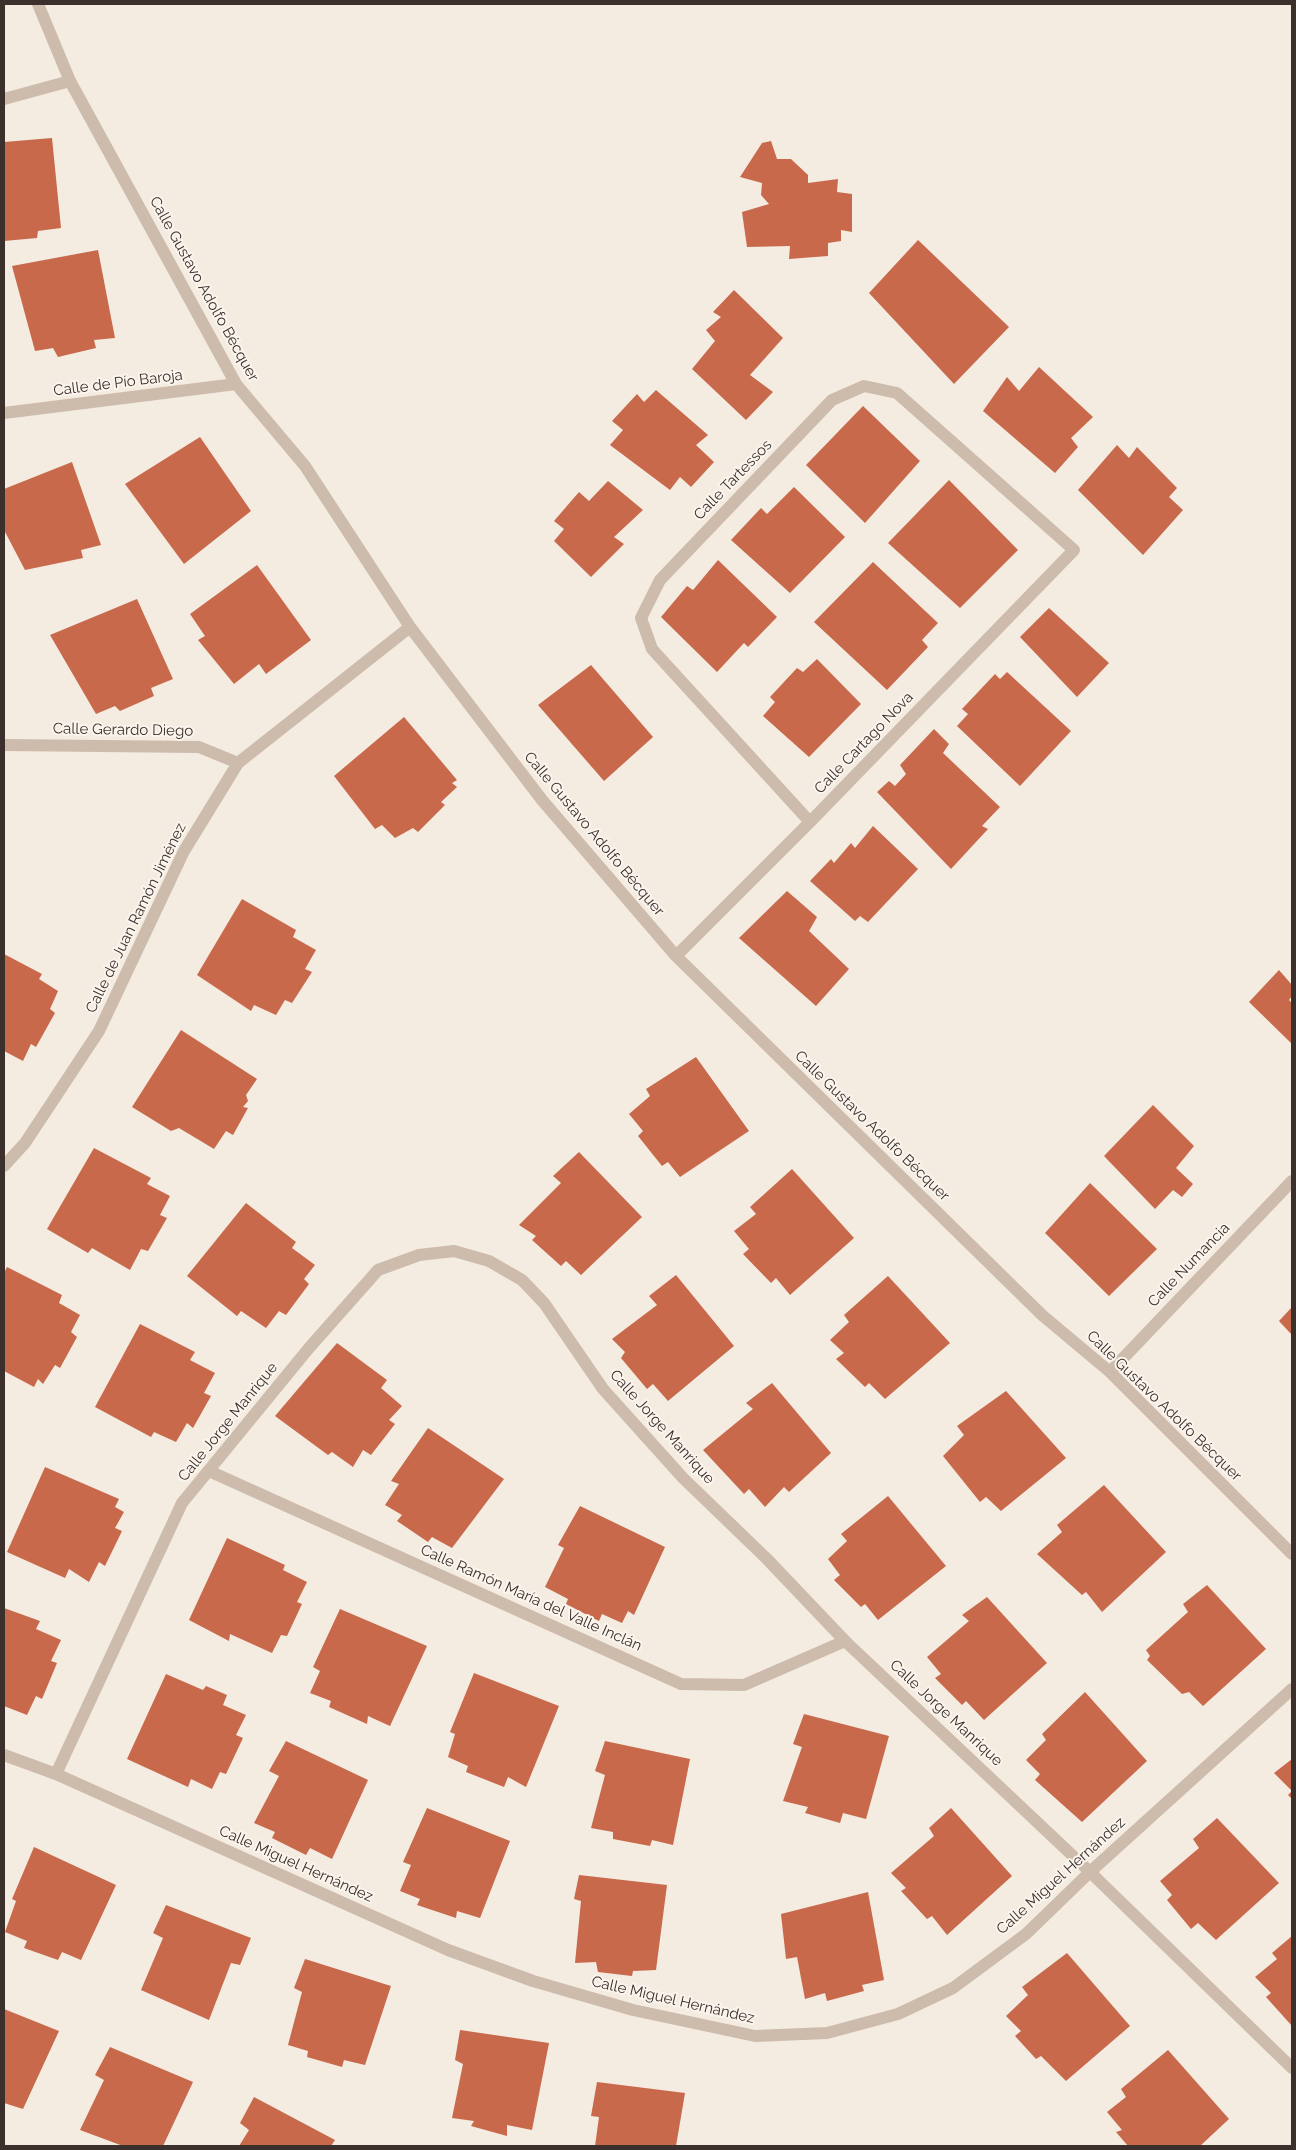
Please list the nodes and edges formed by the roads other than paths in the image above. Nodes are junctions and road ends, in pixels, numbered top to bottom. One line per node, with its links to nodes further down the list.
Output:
1 (38, 4): 2 (street, Calle Gustavo Adolfo Bécquer)
2 (70, 81): 3 (street); 4 (street, Calle Gustavo Adolfo Bécquer)
3 (4, 99)
4 (236, 384): 5 (street, Calle de Pío Baroja); 7 (street, Calle Gustavo Adolfo Bécquer)
5 (4, 413)
6 (1074, 550): 10 (street, Calle Cartago Nova); 10 (street, Calle Tartessos)
7 (410, 627): 9 (street, Calle de Juan Ramón Jiménez); 11 (street, Calle Gustavo Adolfo Bécquer)
8 (4, 745): 9 (street, Calle Gerardo Diego)
9 (238, 763): 12 (street, Calle de Juan Ramón Jiménez)
10 (810, 822): 11 (street, Calle Cartago Nova)
11 (676, 956): 14 (street, Calle Gustavo Adolfo Bécquer)
12 (4, 1166)
13 (1292, 1181): 14 (street, Calle Numancia)
14 (1110, 1372): 16 (street, Calle Gustavo Adolfo Bécquer)
15 (209, 1471): 17 (street, Calle Ramón María del Valle Inclán); 17 (street, Calle Jorge Manrique); 20 (street, Calle Jorge Manrique)
16 (1292, 1554)
17 (846, 1640): 21 (street, Calle Jorge Manrique)
18 (1292, 1689): 21 (street, Calle Miguel Hernández)
19 (4, 1755): 20 (street, Calle Miguel Hernández)
20 (56, 1774): 21 (street, Calle Miguel Hernández)
21 (1090, 1872): 22 (street, Calle Jorge Manrique)
22 (1292, 2068)

